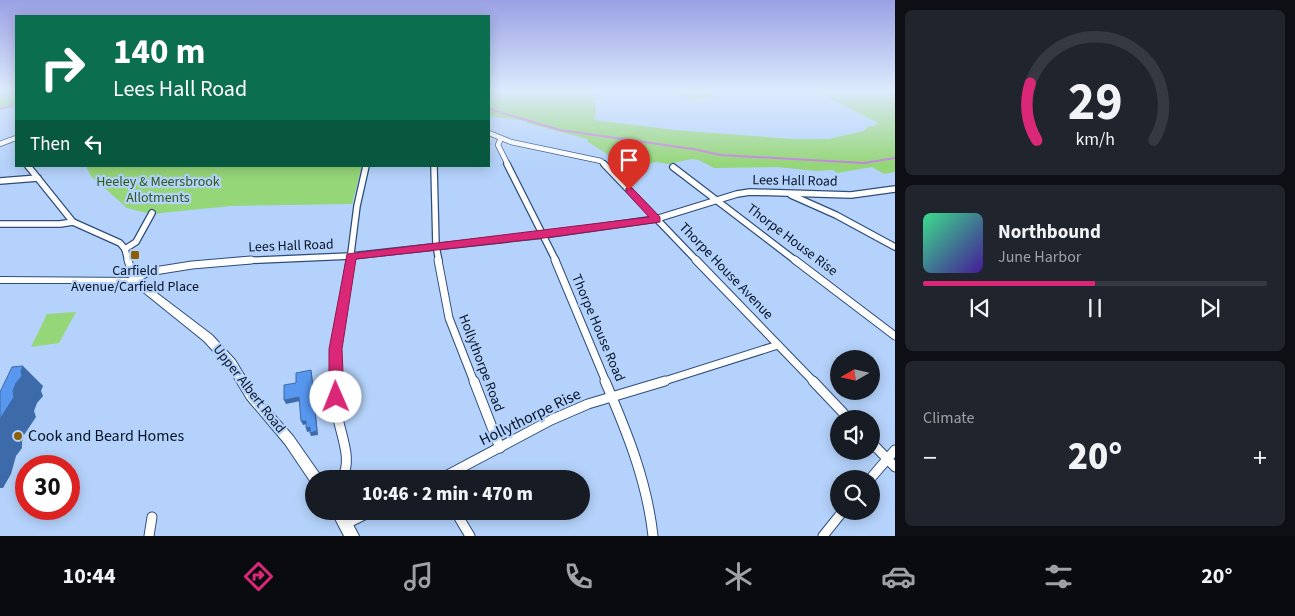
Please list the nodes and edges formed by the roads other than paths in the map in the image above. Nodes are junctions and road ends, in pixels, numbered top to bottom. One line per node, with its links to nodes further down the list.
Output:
1 (490, 133): 3 (street, Thorpe House Avenue)
2 (15, 138): 4 (street)
3 (501, 138): 15 (street, Thorpe House Avenue); 18 (street, Thorpe House Road)
4 (0, 144)
5 (29, 167): 9 (street)
6 (366, 167): 22 (street)
7 (434, 167): 19 (street, Hollythorpe Road)
8 (673, 167): 13 (street, Thorpe House Rise)
9 (38, 178): 10 (street); 16 (street)
10 (0, 181)
11 (895, 189): 12 (street, Lees Hall Road)
12 (787, 193): 13 (street, Lees Hall Road); 20 (street)
13 (717, 200): 15 (street, Lees Hall Road); 25 (street, Thorpe House Rise)
14 (152, 213): 21 (street)
15 (656, 219): 18 (street, Lees Hall Road); 26 (street, Thorpe House Avenue)
16 (73, 222): 17 (street); 21 (street)
17 (0, 224)
18 (544, 235): 19 (street, Lees Hall Road); 27 (street, Thorpe House Road)
19 (436, 246): 22 (street, Lees Hall Road); 29 (street, Hollythorpe Road)
20 (895, 246)
21 (125, 249): 24 (street)
22 (351, 256): 24 (street, Lees Hall Road); 35 (street)
23 (0, 280): 24 (street)
24 (134, 280): 34 (street, Upper Albert Road)
25 (895, 336)
26 (778, 345): 27 (street, Hollythorpe Rise); 28 (street, Thorpe House Avenue)
27 (612, 398): 29 (street, Hollythorpe Rise); 45 (street, Thorpe House Road)
28 (840, 410)
29 (500, 448): 36 (street, Hollythorpe Rise)
30 (895, 450): 32 (street)
31 (880, 452): 32 (street)
32 (886, 458): 33 (street); 37 (street)
33 (895, 467)
34 (311, 470)
35 (346, 470)
36 (457, 470)
37 (877, 470)
38 (152, 517): 43 (street)
39 (361, 520): 42 (street)
40 (460, 520): 44 (street)
41 (836, 520): 46 (street)
42 (349, 530)
43 (149, 536)
44 (470, 536)
45 (653, 536)
46 (823, 536)

